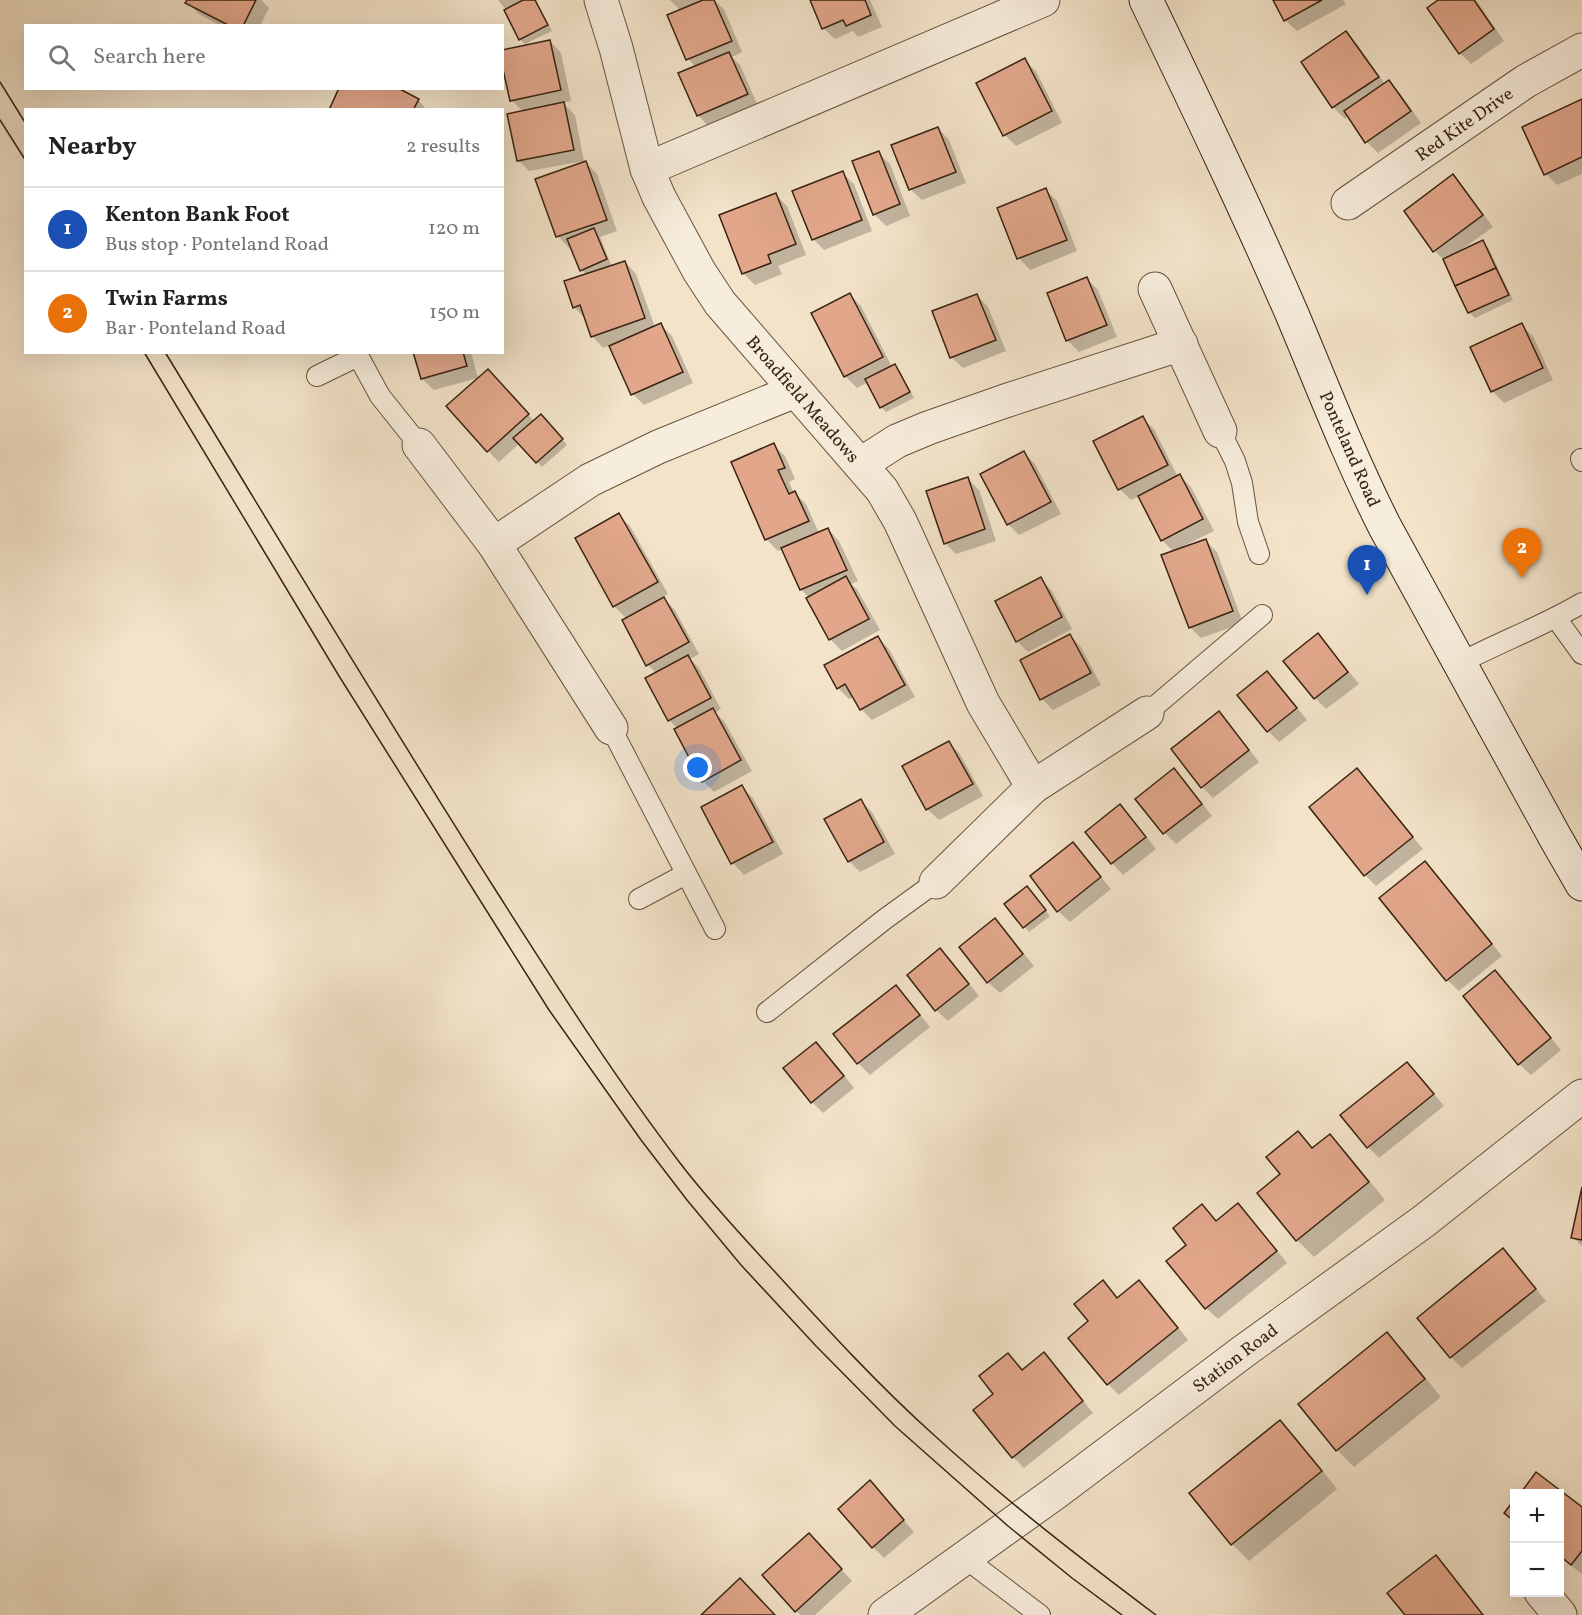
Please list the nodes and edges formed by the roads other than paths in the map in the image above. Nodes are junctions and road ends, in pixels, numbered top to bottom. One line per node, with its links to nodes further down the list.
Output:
1 (602, 0): 5 (street, Broadfield Meadows)
2 (1043, 0): 5 (street)
3 (1146, 0): 21 (street, Ponteland Road)
4 (1582, 50): 6 (street, Red Kite Drive)
5 (647, 169): 11 (street, Broadfield Meadows)
6 (1348, 203)
7 (1155, 289): 8 (street)
8 (1181, 344): 12 (street); 14 (street)
9 (357, 354): 10 (lane); 13 (lane)
10 (317, 376)
11 (795, 391): 14 (street, Broadfield Meadows); 15 (street)
12 (1220, 431): 16 (lane)
13 (419, 446): 15 (street)
14 (861, 464): 24 (street, Broadfield Meadows)
15 (494, 544): 23 (street)
16 (1259, 554)
17 (1582, 603): 19 (lane)
18 (1262, 615): 22 (lane)
19 (1556, 618): 20 (lane); 21 (lane)
20 (1582, 654)
21 (1460, 663): 27 (street, Ponteland Road)
22 (1147, 713): 24 (street)
23 (611, 728): 25 (lane)
24 (1034, 787): 26 (street)
25 (686, 874): 28 (lane); 29 (lane)
26 (936, 882): 30 (lane)
27 (1582, 884)
28 (639, 899)
29 (715, 929)
30 (767, 1012)
31 (1582, 1096): 32 (street, Station Road)
32 (965, 1558): 34 (street, Station Road); 35 (lane)
33 (1544, 1597): 36 (street)
34 (885, 1615)
35 (1040, 1615)
36 (1560, 1615)

